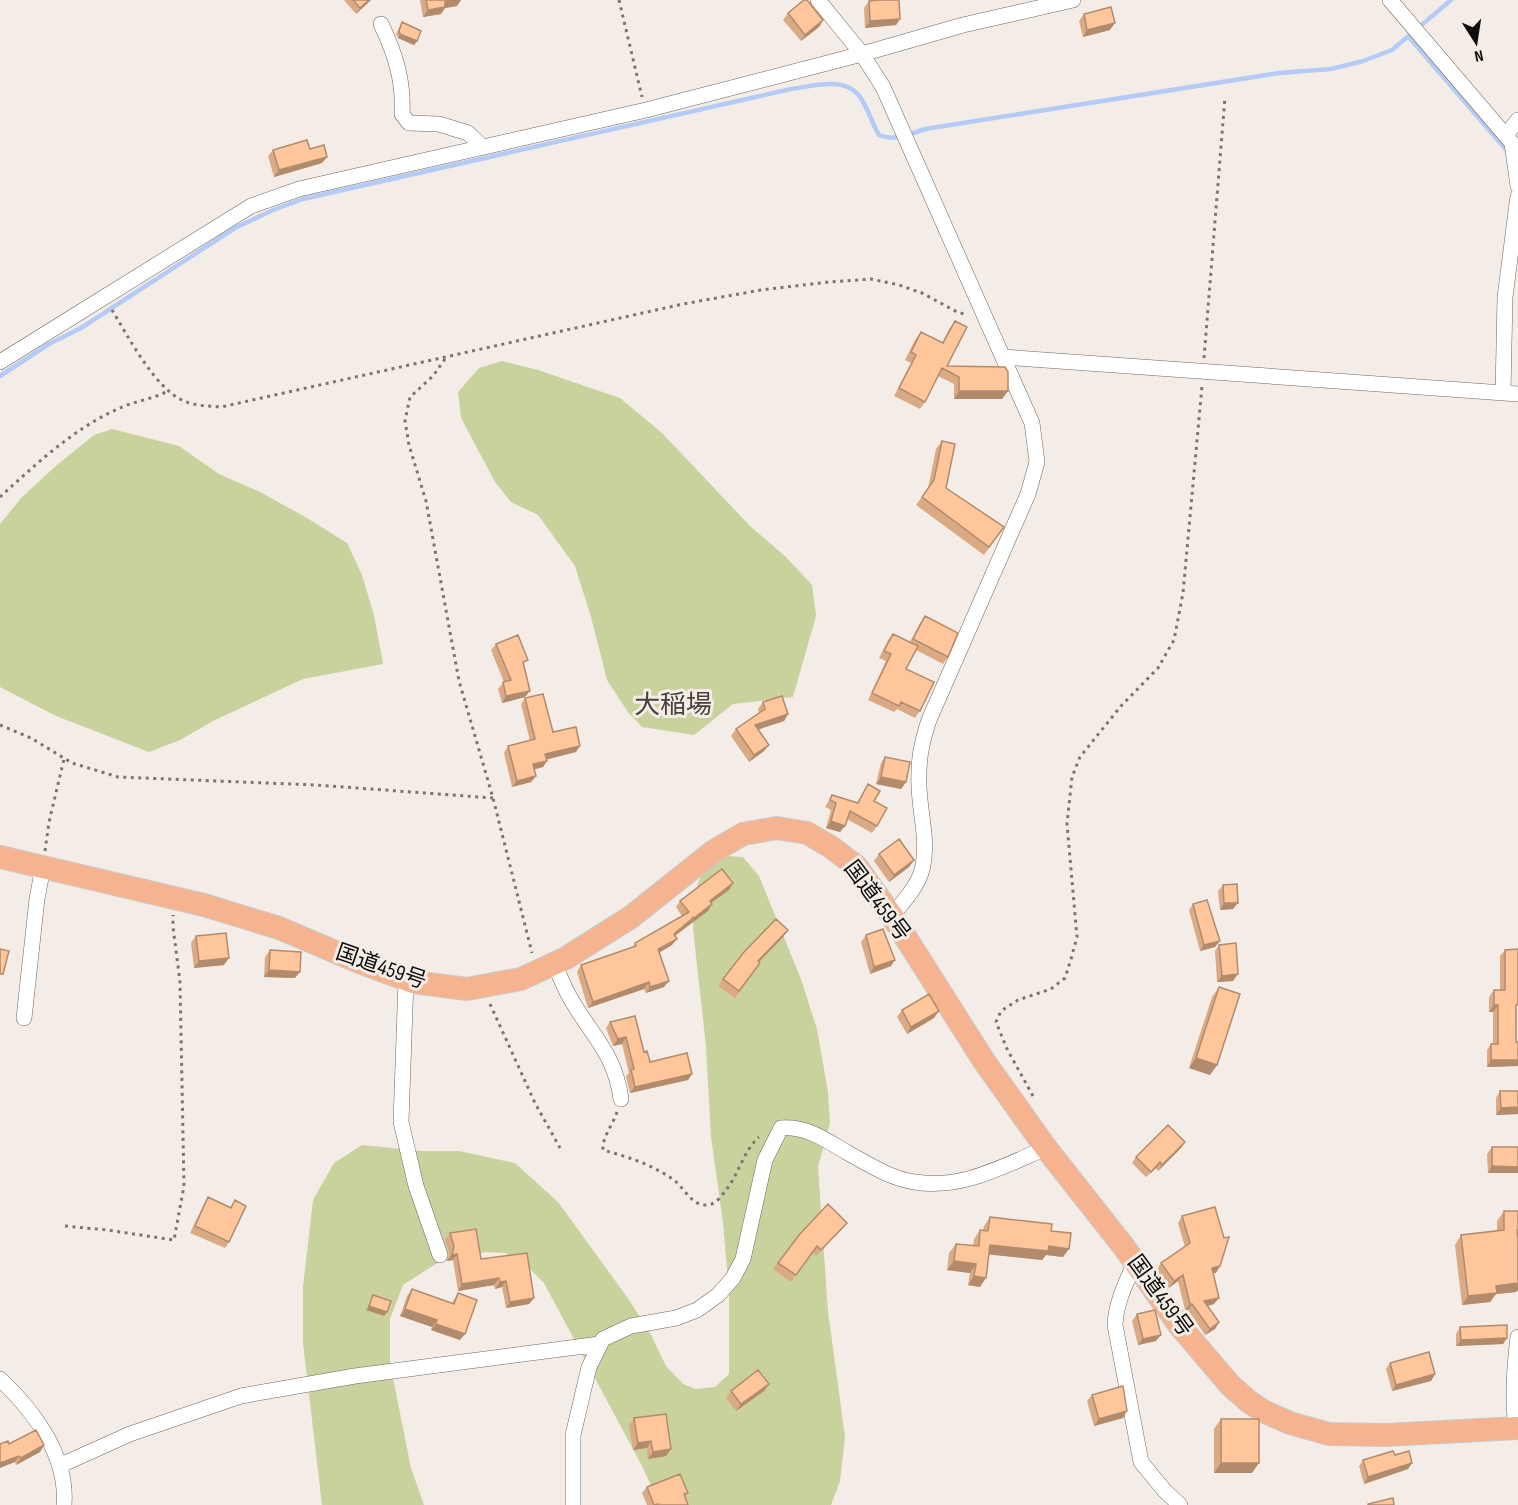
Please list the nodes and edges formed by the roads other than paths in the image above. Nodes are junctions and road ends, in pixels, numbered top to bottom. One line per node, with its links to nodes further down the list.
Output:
1 (818, 0): 5 (street)
2 (1073, 0): 5 (street)
3 (1390, 0): 7 (street)
4 (381, 24): 8 (street)
5 (862, 54): 8 (street); 11 (street)
6 (1518, 120): 7 (street)
7 (1506, 135): 9 (street)
8 (483, 147): 12 (street)
9 (1518, 186)
10 (1518, 196): 13 (street)
11 (1004, 357): 13 (street); 16 (street)
12 (0, 362)
13 (1510, 394)
14 (0, 857): 15 (highway, 国道459号)
15 (43, 867): 18 (highway, 国道459号); 19 (street)
16 (892, 916): 17 (highway, 国道459号); 21 (highway, 国道459号)
17 (546, 967): 18 (highway, 国道459号); 20 (street)
18 (406, 980): 22 (street)
19 (24, 1018)
20 (621, 1099)
21 (1046, 1148): 23 (highway, 国道459号); 25 (street)
22 (440, 1256)
23 (1135, 1262): 27 (highway, 国道459号); 31 (street)
24 (1518, 1337): 27 (street)
25 (600, 1344): 28 (street); 30 (street)
26 (0, 1379): 28 (street)
27 (1517, 1428)
28 (61, 1465): 29 (street)
29 (64, 1505)
30 (573, 1505)
31 (1180, 1505)

